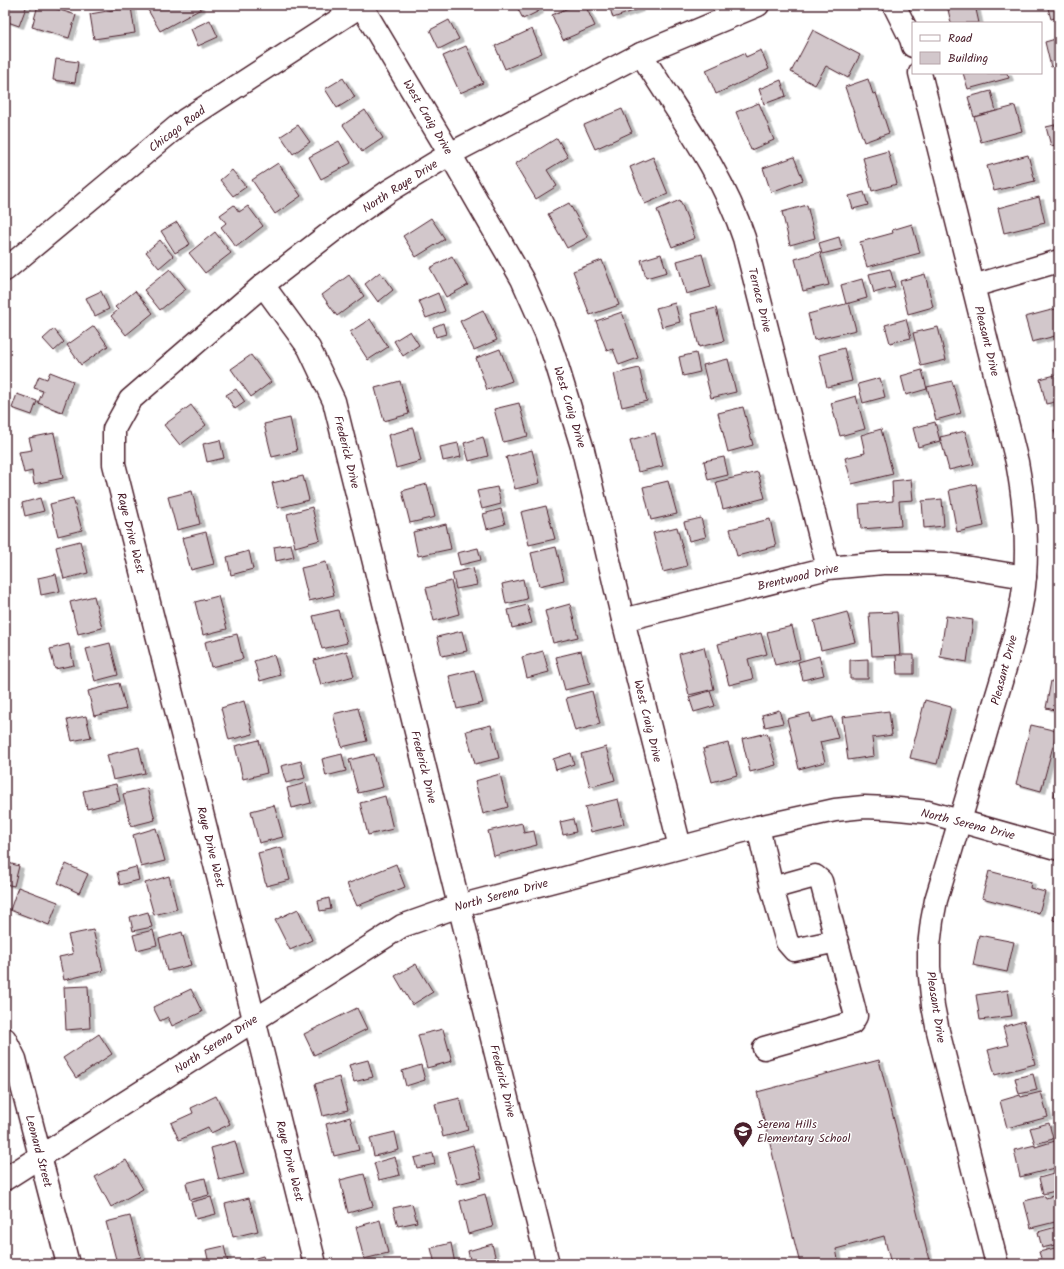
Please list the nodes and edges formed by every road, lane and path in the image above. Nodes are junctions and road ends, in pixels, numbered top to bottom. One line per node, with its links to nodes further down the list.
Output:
1 (361, 5): 7 (street, West Craig Drive); 9 (street, Chicago Road)
2 (758, 5): 5 (street, North Raye Drive)
3 (894, 5): 4 (street)
4 (912, 42)
5 (640, 54): 7 (street, North Raye Drive); 13 (street, Terrace Drive)
6 (920, 74): 11 (street, Pleasant Drive)
7 (450, 154): 10 (street, North Raye Drive); 15 (street, West Craig Drive)
8 (1059, 261): 11 (street)
9 (5, 270)
10 (263, 285): 12 (street, North Raye Drive); 21 (street, Frederick Drive)
11 (973, 286): 14 (street, Pleasant Drive)
12 (114, 429): 23 (street, Raye Drive West)
13 (828, 568): 14 (street, Brentwood Drive); 15 (street, Brentwood Drive)
14 (1025, 577): 16 (street, Pleasant Drive)
15 (623, 620): 18 (street, West Craig Drive)
16 (960, 821): 17 (street, North Serena Drive); 19 (street, North Serena Drive); 31 (street, Pleasant Drive)
17 (758, 827): 18 (street, North Serena Drive); 20 (street)
18 (680, 847): 21 (street, North Serena Drive)
19 (1059, 849)
20 (772, 888): 22 (street); 22 (street)
21 (459, 906): 23 (street, North Serena Drive); 30 (street, Frederick Drive)
22 (837, 941): 25 (street)
23 (254, 1019): 26 (street, North Serena Drive); 29 (street, Raye Drive West)
24 (5, 1039): 26 (street, Leonard Street)
25 (764, 1048)
26 (41, 1157): 27 (street, North Serena Drive); 28 (street, Leonard Street)
27 (5, 1179)
28 (68, 1264)
29 (315, 1264)
30 (548, 1264)
31 (997, 1264)

